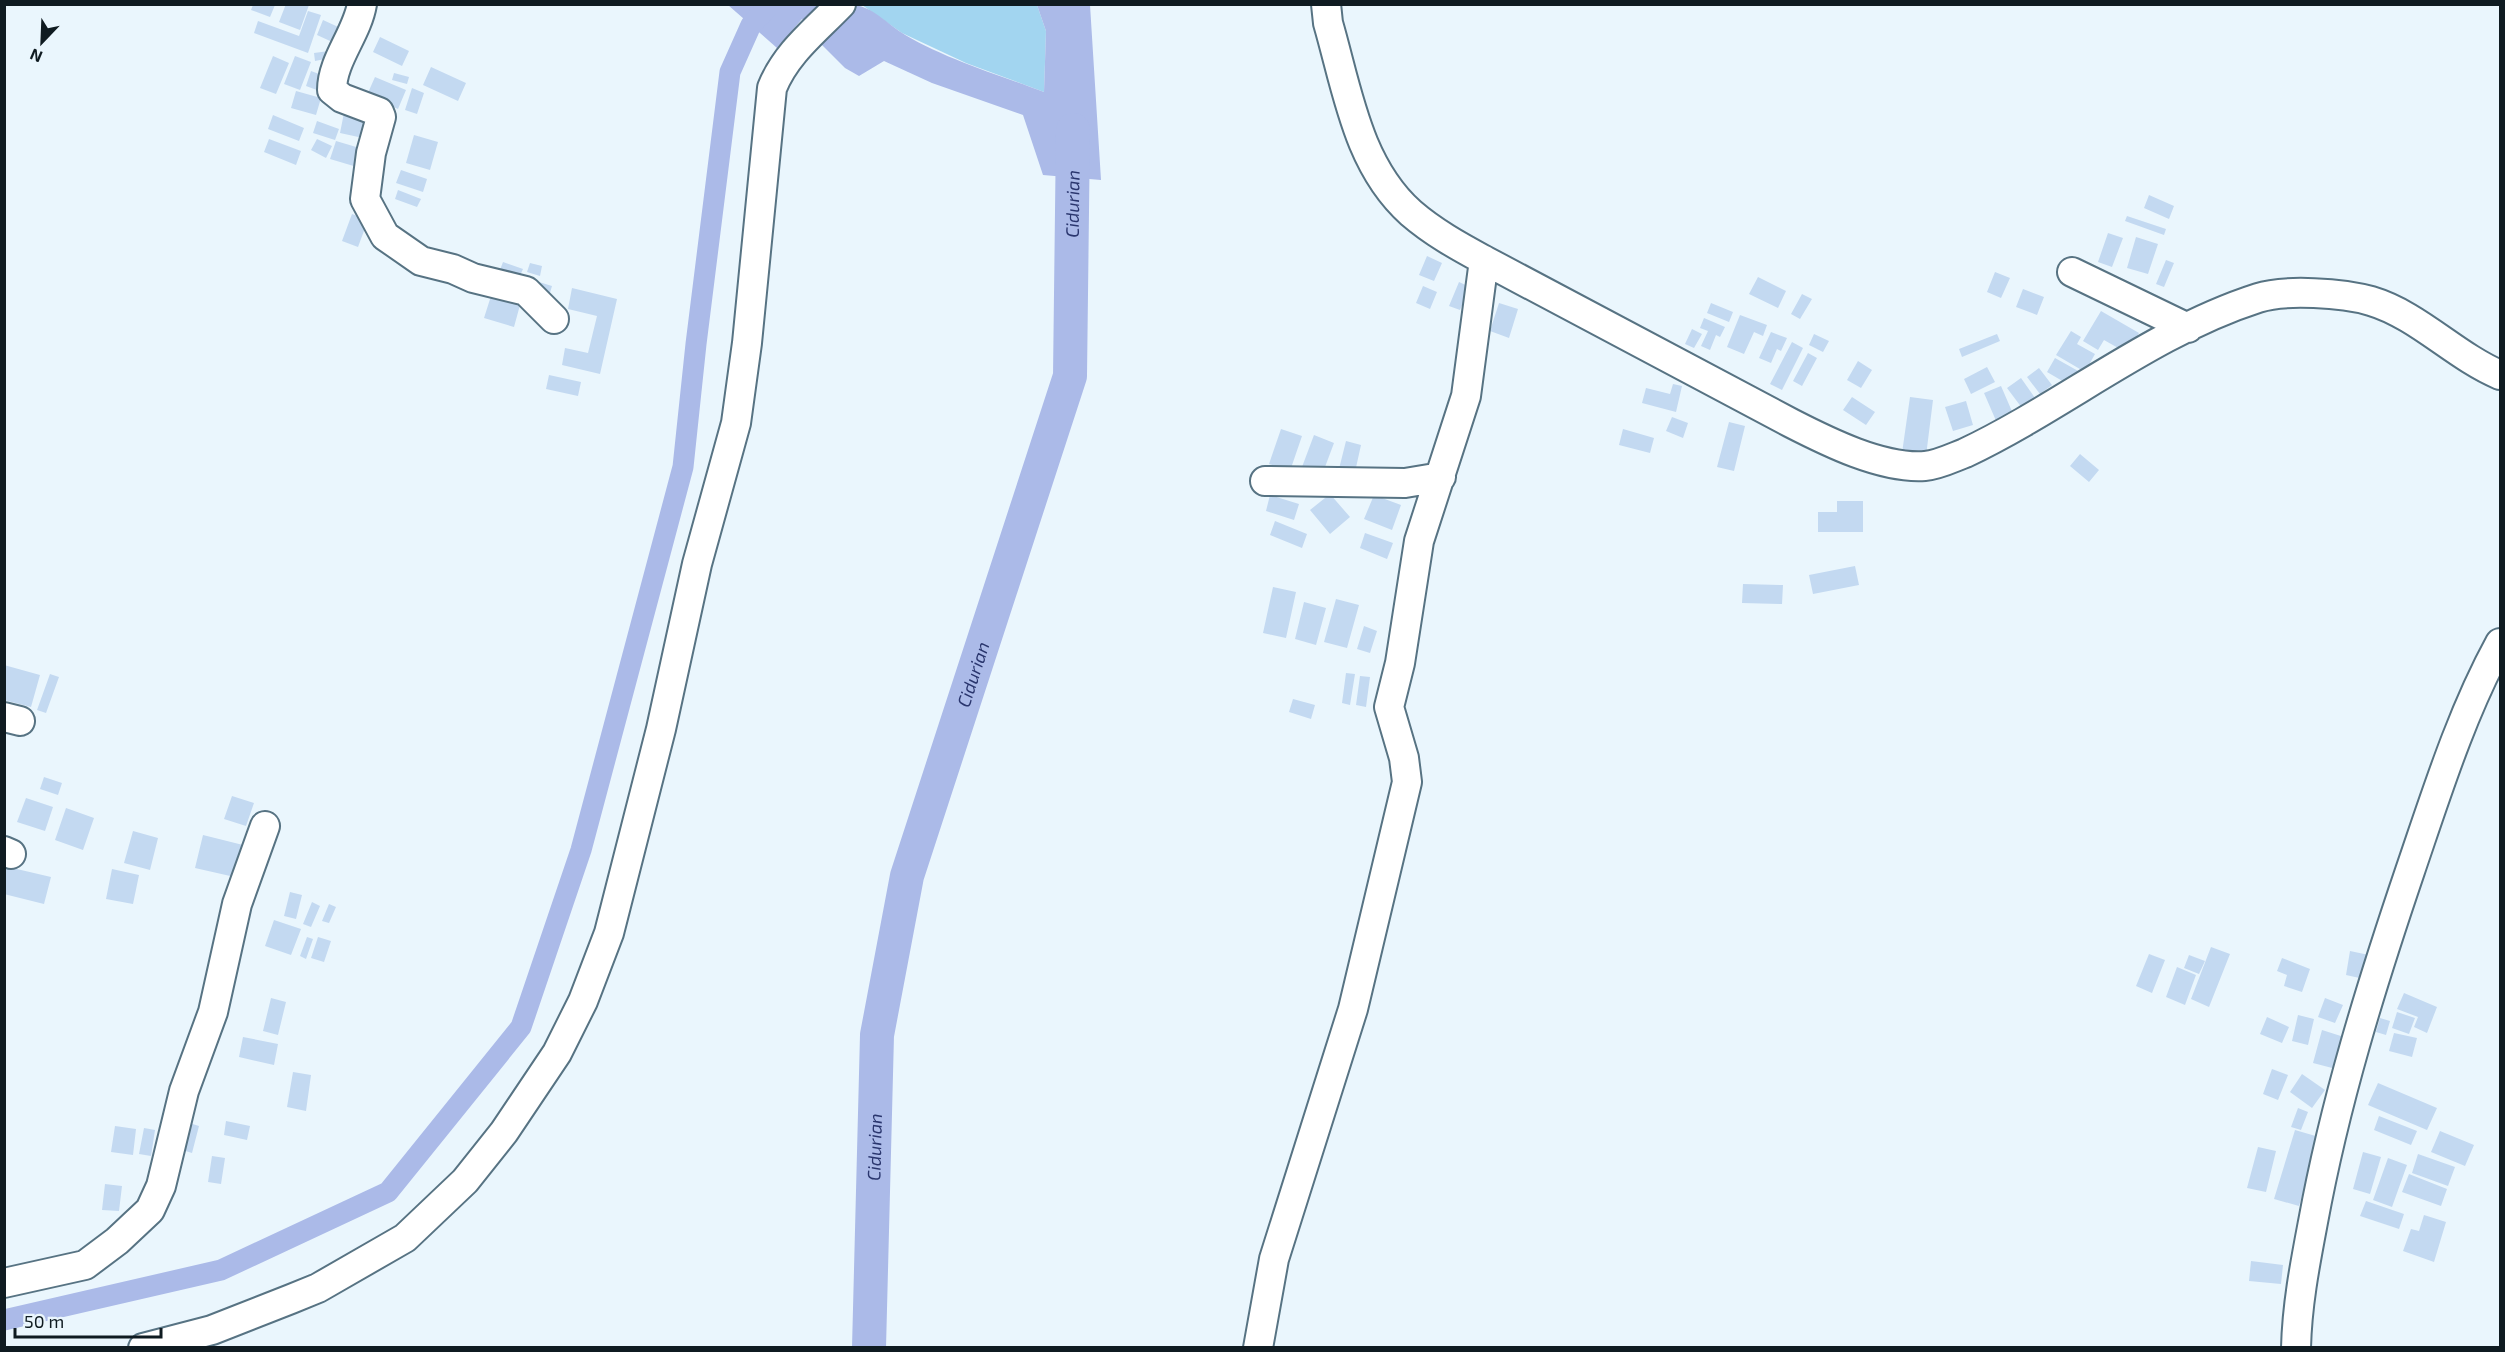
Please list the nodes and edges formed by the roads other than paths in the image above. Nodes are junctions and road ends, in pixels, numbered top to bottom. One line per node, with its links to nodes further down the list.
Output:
1 (362, 4): 6 (street)
2 (841, 4): 14 (street)
3 (1326, 4): 4 (street)
4 (1484, 260): 7 (street); 9 (street)
5 (2072, 272): 7 (street)
6 (554, 319)
7 (2188, 328): 8 (street)
8 (2500, 375)
9 (1441, 477): 10 (street); 15 (street)
10 (1265, 481)
11 (2500, 643): 16 (street)
12 (265, 826): 13 (street)
13 (4, 1283)
14 (143, 1347)
15 (1258, 1347)
16 (2296, 1347)

